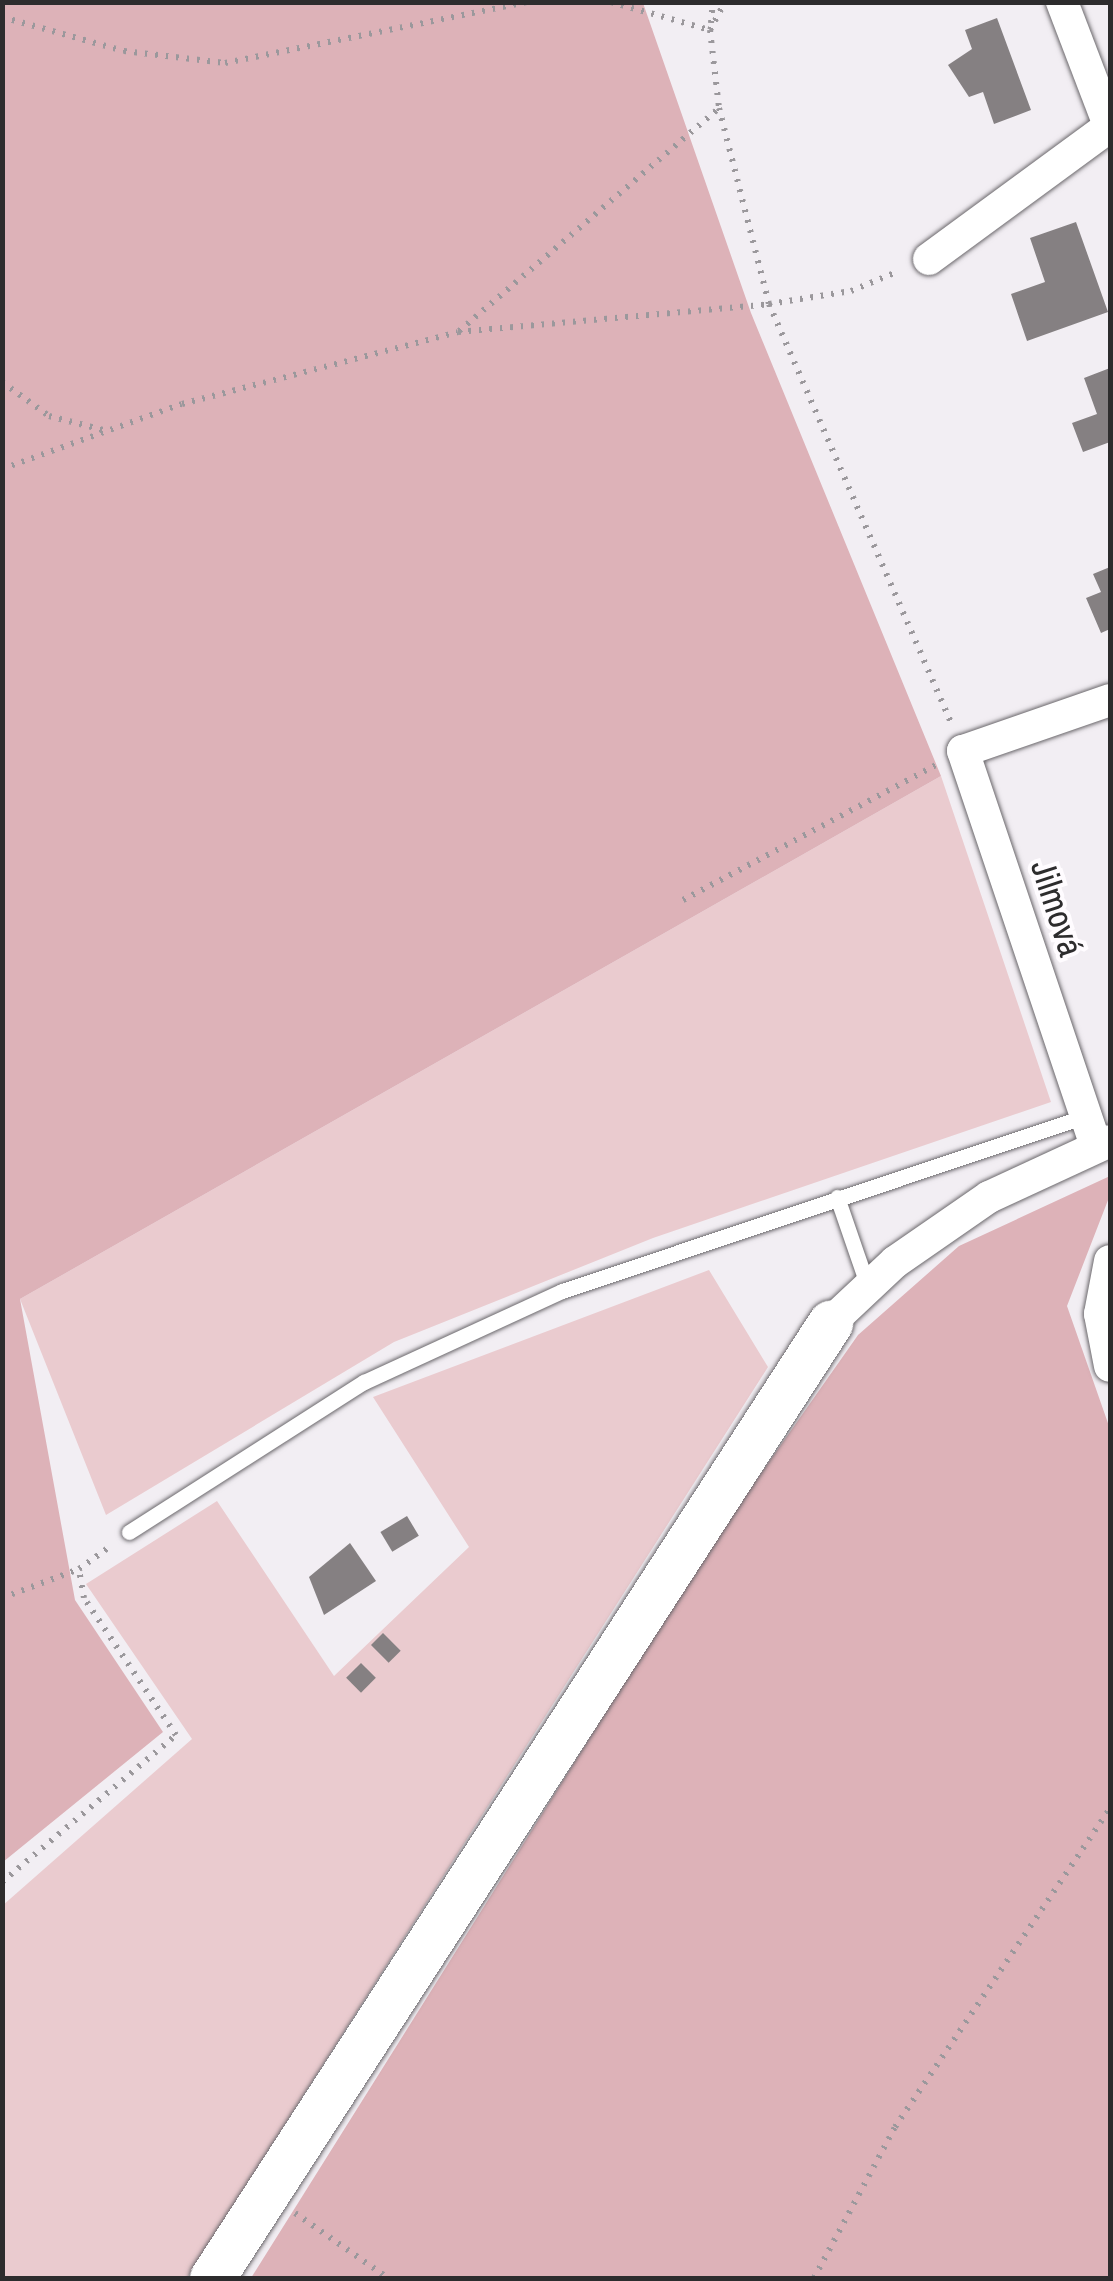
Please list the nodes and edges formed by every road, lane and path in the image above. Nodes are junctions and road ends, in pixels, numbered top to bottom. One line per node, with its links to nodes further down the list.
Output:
1 (528, 2): 6 (path)
2 (611, 2): 7 (path)
3 (713, 2): 7 (path)
4 (725, 2): 7 (path)
5 (1062, 2): 9 (street)
6 (2, 17)
7 (710, 30): 8 (path)
8 (719, 108): 11 (path); 12 (path)
9 (1110, 126): 10 (street)
10 (930, 259): 11 (path)
11 (769, 304): 12 (path); 17 (path)
12 (458, 332): 14 (path)
13 (2, 382): 14 (path)
14 (104, 430): 15 (path)
15 (2, 469)
16 (1110, 700): 17 (street)
17 (963, 751): 18 (path); 19 (street, Jilmová)
18 (683, 900)
19 (1097, 1134): 20 (lane); 22 (street)
20 (837, 1197): 22 (lane); 25 (lane)
21 (1110, 1260): 24 (street)
22 (868, 1287): 23 (street)
23 (830, 1323): 30 (street)
24 (1110, 1366)
25 (128, 1532): 26 (path)
26 (79, 1569): 27 (path); 29 (path)
27 (2, 1598)
28 (1110, 1808): 33 (path)
29 (2, 1882)
30 (266, 2194): 31 (street); 32 (path)
31 (212, 2278)
32 (388, 2278)
33 (814, 2278)

